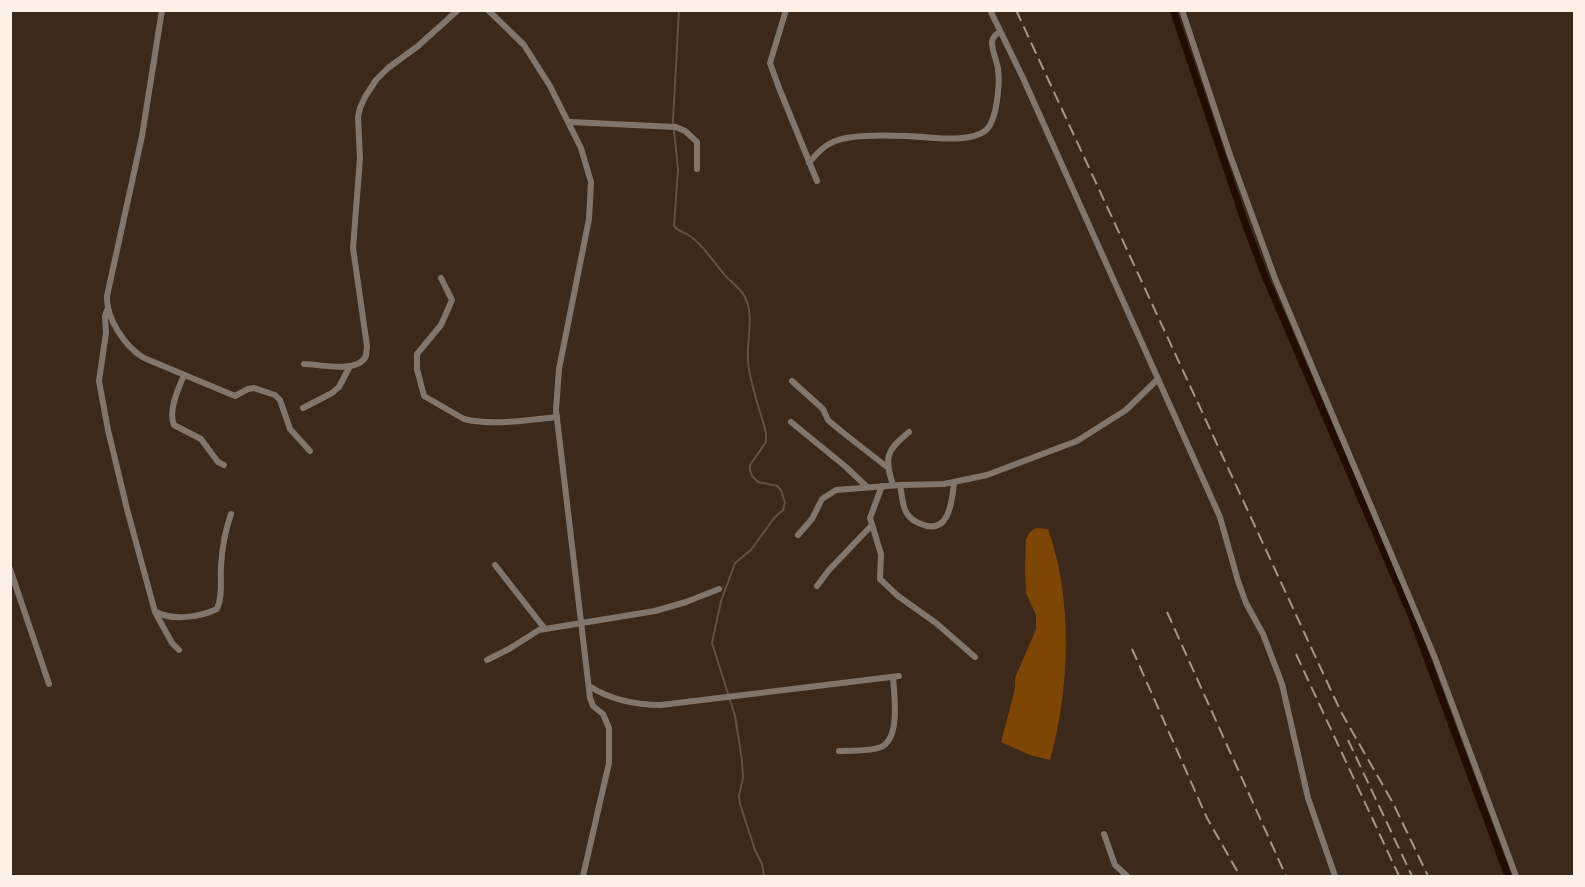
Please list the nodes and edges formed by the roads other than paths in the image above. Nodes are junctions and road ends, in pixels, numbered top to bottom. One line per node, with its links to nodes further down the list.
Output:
1 (162, 10): 13 (street)
2 (458, 10): 15 (street)
3 (488, 10): 8 (street)
4 (786, 10): 9 (street)
5 (990, 10): 7 (street)
6 (1182, 10): 51 (street)
7 (1000, 32): 9 (street); 17 (street)
8 (570, 122): 10 (street); 20 (street)
9 (809, 163): 11 (street)
10 (696, 170)
11 (817, 181)
12 (441, 278): 20 (street)
13 (107, 309): 16 (street); 38 (street)
14 (304, 364): 15 (street)
15 (350, 366): 19 (street)
16 (184, 375): 23 (street); 24 (street)
17 (1158, 379): 26 (street); 50 (street)
18 (792, 381): 25 (street)
19 (303, 408)
20 (557, 417): 39 (street)
21 (790, 422): 30 (street)
22 (909, 432): 25 (street)
23 (310, 451)
24 (224, 465)
25 (887, 467): 29 (street)
26 (954, 483): 27 (street); 27 (street)
27 (900, 485): 29 (street)
28 (882, 486): 29 (street); 30 (street); 32 (street)
29 (893, 486)
30 (867, 488): 33 (street)
31 (231, 513): 38 (street)
32 (871, 526): 36 (street); 42 (street)
33 (798, 535)
34 (495, 566): 40 (street)
35 (10, 569): 44 (street)
36 (817, 586)
37 (719, 589): 39 (street)
38 (155, 612): 41 (street)
39 (582, 624): 40 (street); 45 (street)
40 (545, 629): 43 (street)
41 (179, 650)
42 (975, 657)
43 (487, 660)
44 (49, 684)
45 (589, 686): 46 (street); 48 (street)
46 (839, 751)
47 (1104, 834): 49 (street)
48 (583, 876)
49 (1127, 876)
50 (1335, 876)
51 (1516, 876)

